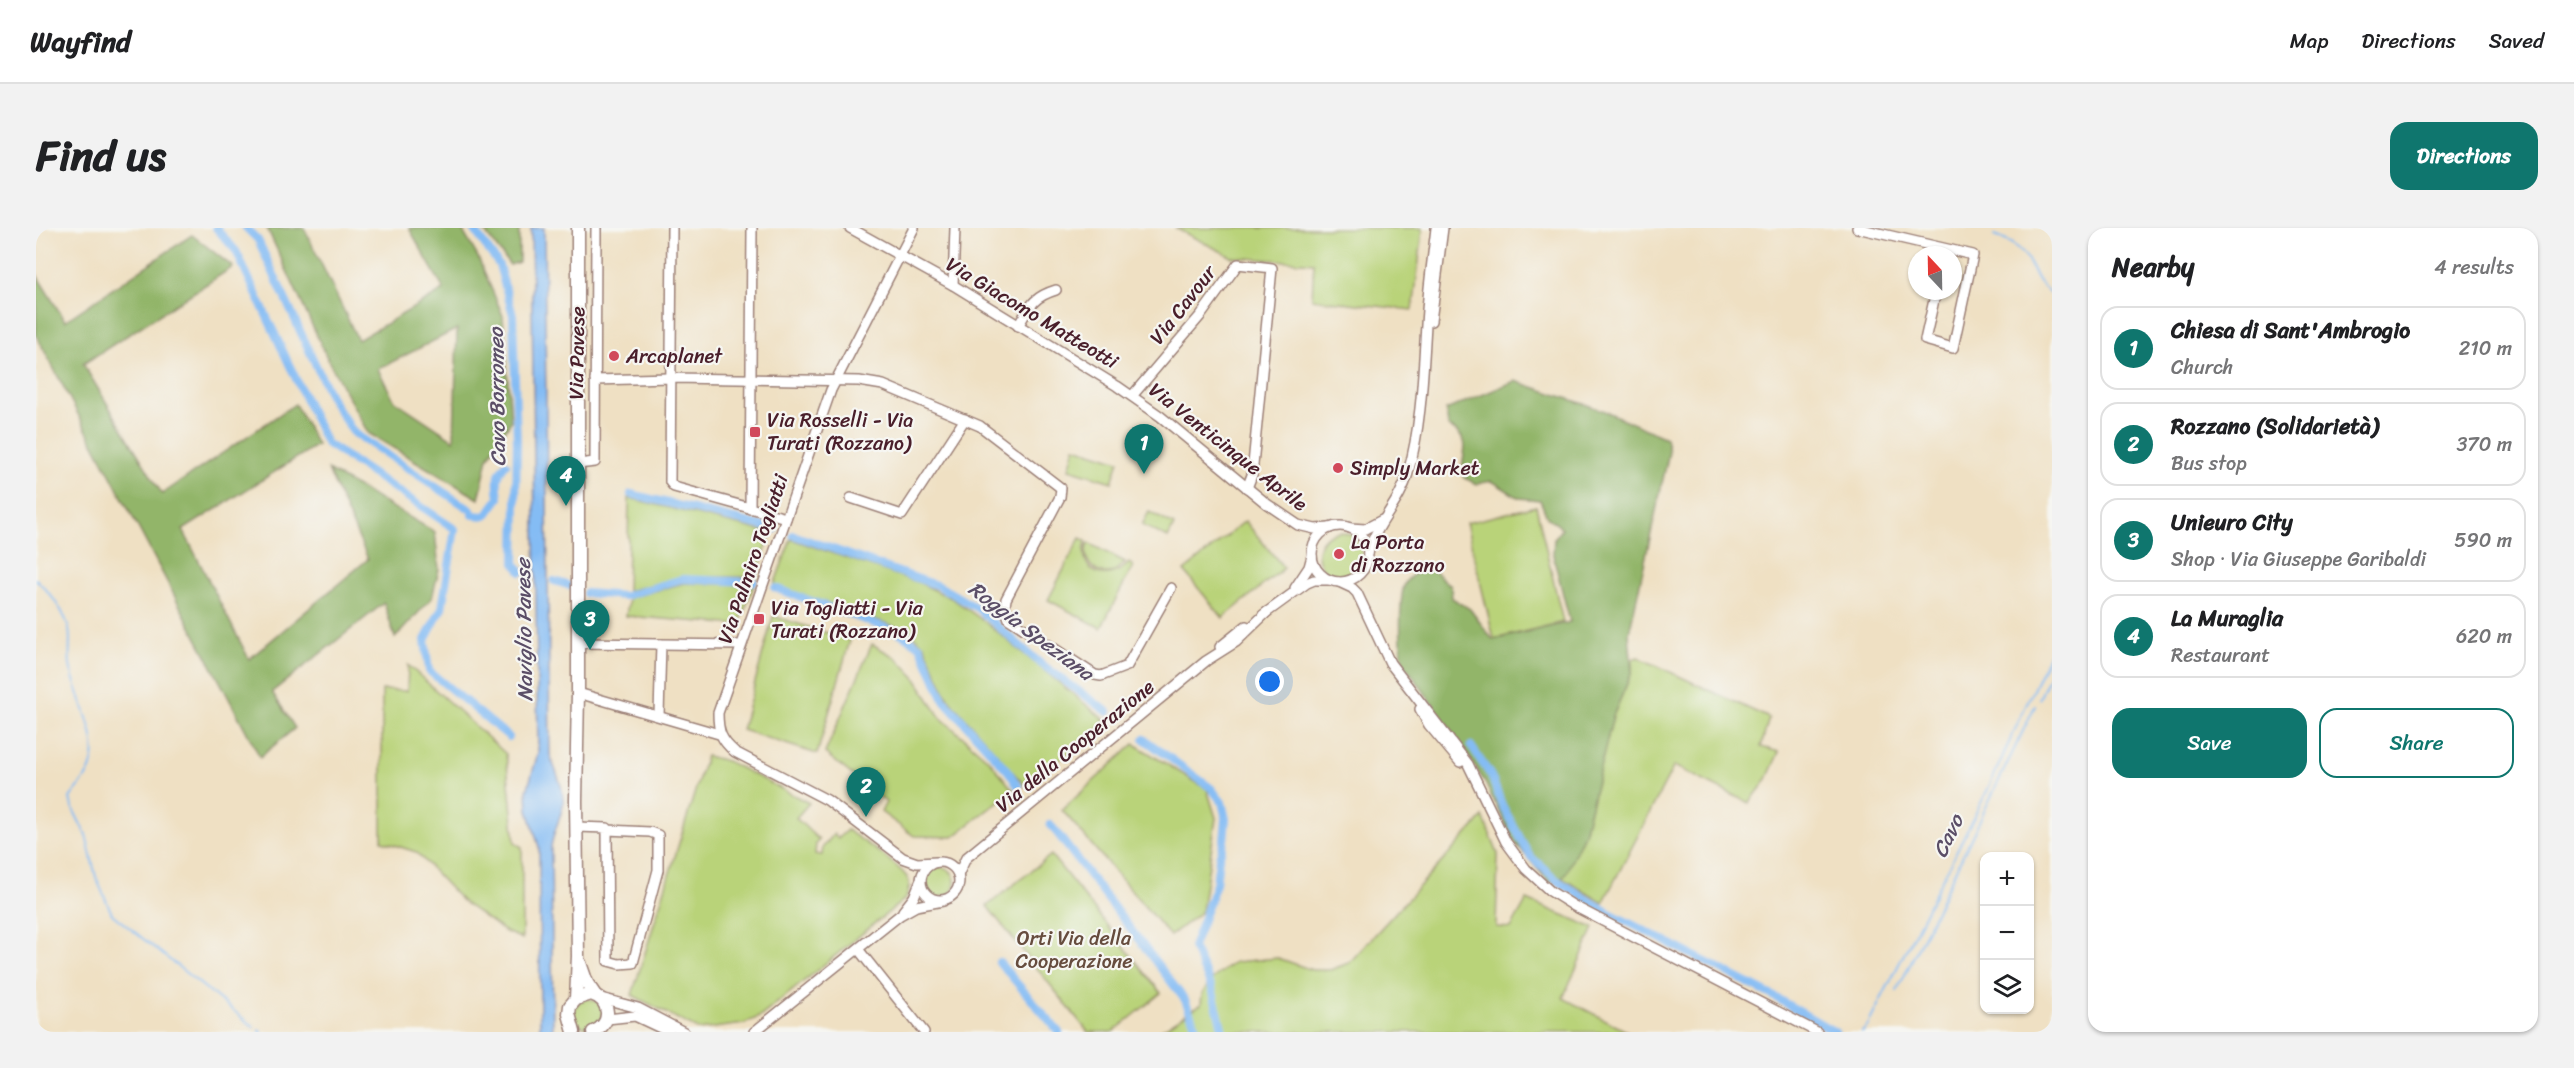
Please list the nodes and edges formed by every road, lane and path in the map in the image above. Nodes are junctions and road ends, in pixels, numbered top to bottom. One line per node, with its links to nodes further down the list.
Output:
1 (578, 228): 14 (main road)
2 (596, 228): 15 (street, Via Pavese)
3 (672, 228): 21 (street)
4 (752, 228): 23 (street)
5 (850, 228): 13 (street, Via Giacomo Matteotti)
6 (914, 228): 13 (street, Via Palmiro Togliatti)
7 (955, 228): 16 (street)
8 (1436, 228): 20 (street)
9 (1443, 228): 20 (street)
10 (1857, 228): 11 (street)
11 (1923, 246)
12 (1962, 254): 18 (street)
13 (900, 255): 16 (street, Via Giacomo Matteotti); 24 (street, Via Palmiro Togliatti)
14 (578, 285): 15 (street); 27 (main road)
15 (596, 285): 22 (street, Via Pavese)
16 (953, 285): 19 (street, Via Giacomo Matteotti)
17 (1056, 290): 19 (street)
18 (1934, 300)
19 (1018, 326): 25 (street, Via Giacomo Matteotti)
20 (1426, 346): 31 (street)
21 (670, 378): 22 (street); 23 (street); 30 (street)
22 (595, 380): 27 (street, Via Pavese)
23 (751, 380): 24 (street); 30 (street)
24 (836, 380): 26 (street); 32 (street, Via Palmiro Togliatti)
25 (1132, 396): 28 (street, Via Venticinque Aprile); 28 (street, Via Cavour)
26 (965, 419): 29 (street); 40 (street)
27 (578, 464): 43 (main road)
28 (1247, 488): 33 (street, Via Venticinque Aprile)
29 (851, 498)
30 (750, 509): 32 (street)
31 (1386, 517): 35 (street); 37 (street)
32 (786, 518): 45 (street, Via Palmiro Togliatti)
33 (1301, 527): 34 (street, Via Venticinque Aprile); 36 (street, Via Venticinque Aprile)
34 (1330, 528): 35 (street); 36 (street)
35 (1350, 528): 37 (street)
36 (1312, 552): 39 (street); 41 (street, Via della Cooperazione)
37 (1368, 554): 38 (street)
38 (1362, 571): 39 (street); 42 (street)
39 (1334, 581): 41 (street, Via della Cooperazione); 42 (street)
40 (1171, 588)
41 (1294, 590): 52 (street, Via della Cooperazione)
42 (1360, 598): 70 (street)
43 (578, 643): 44 (street); 46 (main road)
44 (661, 644): 45 (street); 47 (street)
45 (741, 645): 48 (street, Via Palmiro Togliatti)
46 (578, 693): 47 (street); 49 (main road)
47 (659, 715): 48 (street)
48 (721, 738): 51 (street)
49 (576, 827): 50 (street); 59 (main road)
50 (608, 830): 50 (street)
51 (903, 858): 53 (street); 55 (street)
52 (966, 858): 53 (street, Via della Cooperazione); 54 (street, Via della Cooperazione)
53 (940, 862): 54 (street); 55 (street)
54 (958, 875): 56 (street)
55 (921, 884): 56 (street); 57 (street)
56 (943, 901): 57 (street)
57 (900, 915): 58 (street)
58 (858, 949): 63 (street); 69 (street)
59 (578, 956): 60 (main road); 61 (main road)
60 (598, 997): 61 (main road); 62 (main road); 67 (street)
61 (576, 999): 64 (main road)
62 (607, 1019): 65 (main road); 66 (street)
63 (764, 1028): 68 (street)
64 (577, 1030)
65 (594, 1032)
66 (669, 1032)
67 (684, 1032)
68 (754, 1032)
69 (924, 1032)
70 (1817, 1032)

